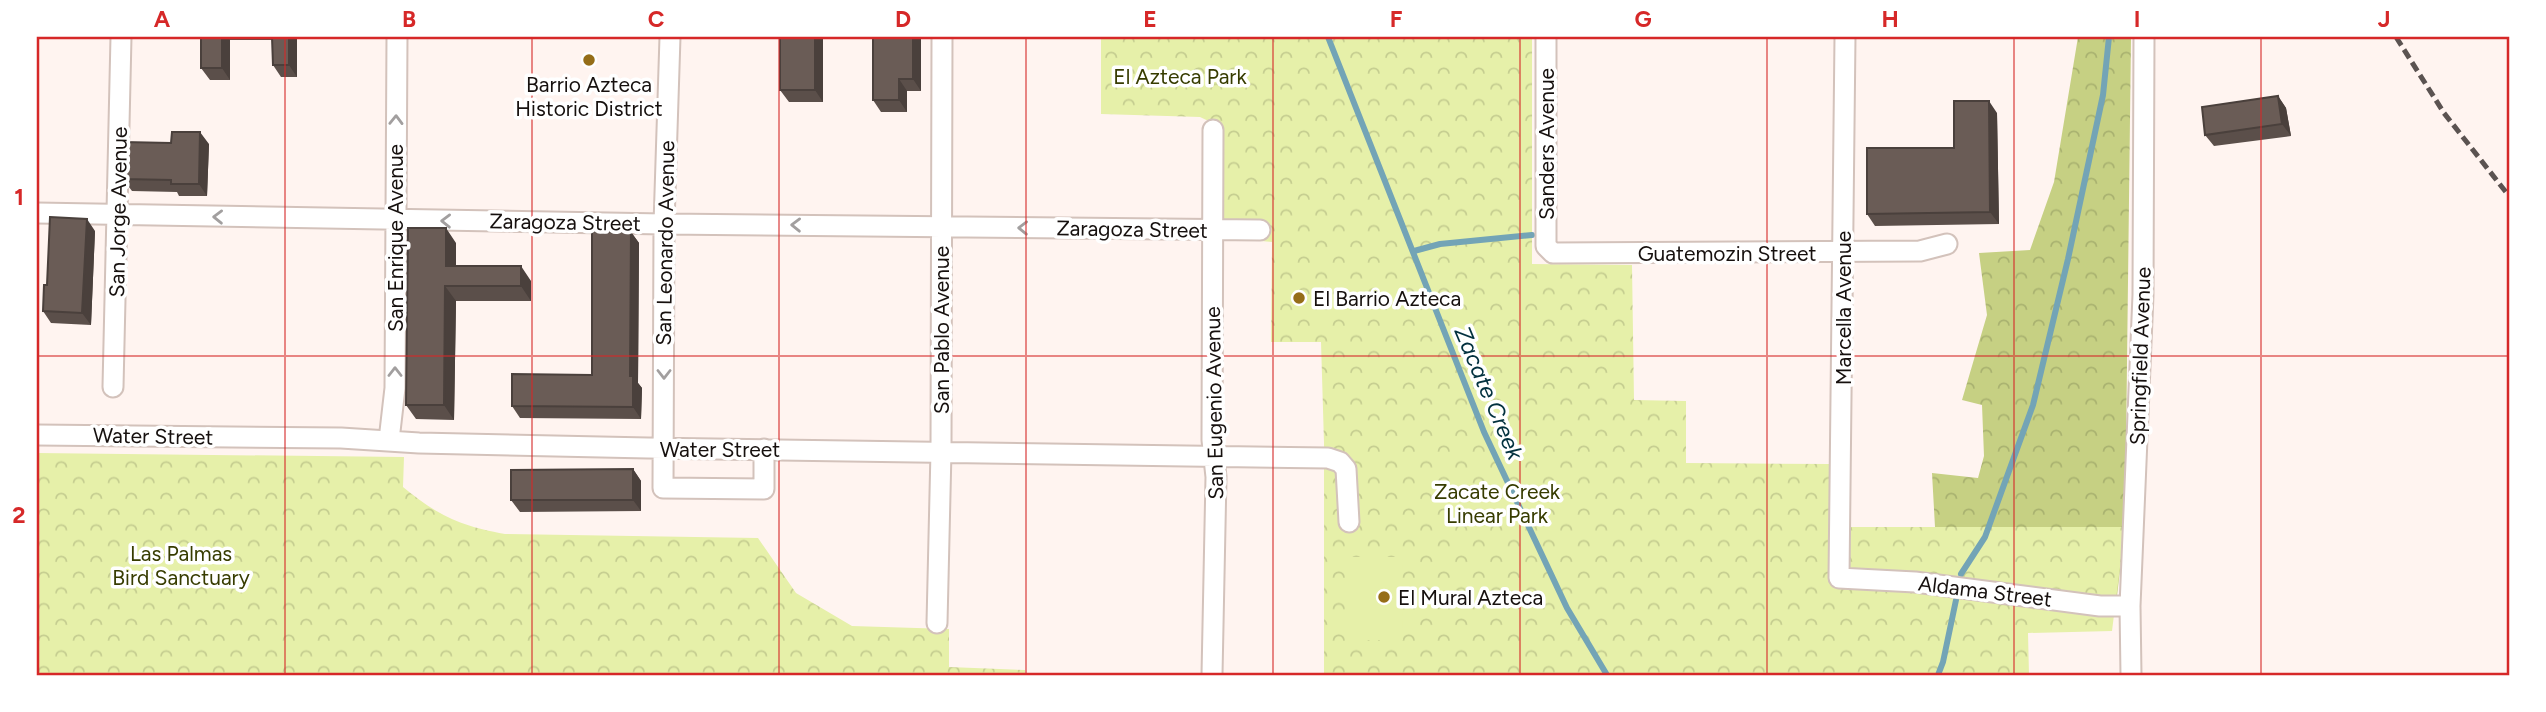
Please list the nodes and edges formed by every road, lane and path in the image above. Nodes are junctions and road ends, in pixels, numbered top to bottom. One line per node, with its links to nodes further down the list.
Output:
1 (121, 37): 10 (street, San Jorge Avenue)
2 (397, 37): 11 (street, San Enrique Avenue, one-way to 2)
3 (670, 37): 12 (street, San Leonardo Avenue)
4 (942, 37): 13 (street, San Pablo Avenue)
5 (1546, 37): 17 (street, Sanders Avenue)
6 (1846, 37): 18 (street, Marcella Avenue)
7 (2144, 37): 28 (street, Springfield Avenue)
8 (1213, 130): 14 (street, San Eugenio Avenue)
9 (37, 213): 10 (street, Zaragoza Street)
10 (118, 215): 11 (street, Zaragoza Street, one-way to 10); 19 (street, San Jorge Avenue)
11 (395, 220): 12 (street, Zaragoza Street, one-way to 11); 21 (street, San Enrique Avenue, one-way to 11)
12 (664, 224): 13 (street, Zaragoza Street, one-way to 12); 22 (street, San Leonardo Avenue, one-way to 22)
13 (941, 227): 14 (street, Zaragoza Street, one-way to 13); 24 (street, San Pablo Avenue)
14 (1214, 230): 15 (street, Zaragoza Street); 25 (street, San Eugenio Avenue)
15 (1261, 230)
16 (1947, 244): 18 (street, Guatemozin Street)
17 (1548, 251): 18 (street, Guatemozin Street)
18 (1843, 253): 27 (street, Marcella Avenue)
19 (113, 387)
20 (37, 435): 21 (street, Water Street)
21 (389, 440): 22 (street, Water Street)
22 (663, 448): 23 (street, Water Street); 23 (street, San Leonardo Avenue)
23 (764, 449): 24 (street, Water Street)
24 (942, 451): 25 (street, Water Street); 29 (street, San Pablo Avenue)
25 (1214, 457): 26 (street, Water Street); 30 (street, San Eugenio Avenue)
26 (1349, 522)
27 (1839, 578): 28 (street, Aldama Street)
28 (2130, 606): 31 (street, Springfield Avenue)
29 (937, 623)
30 (1212, 675)
31 (2131, 675)

